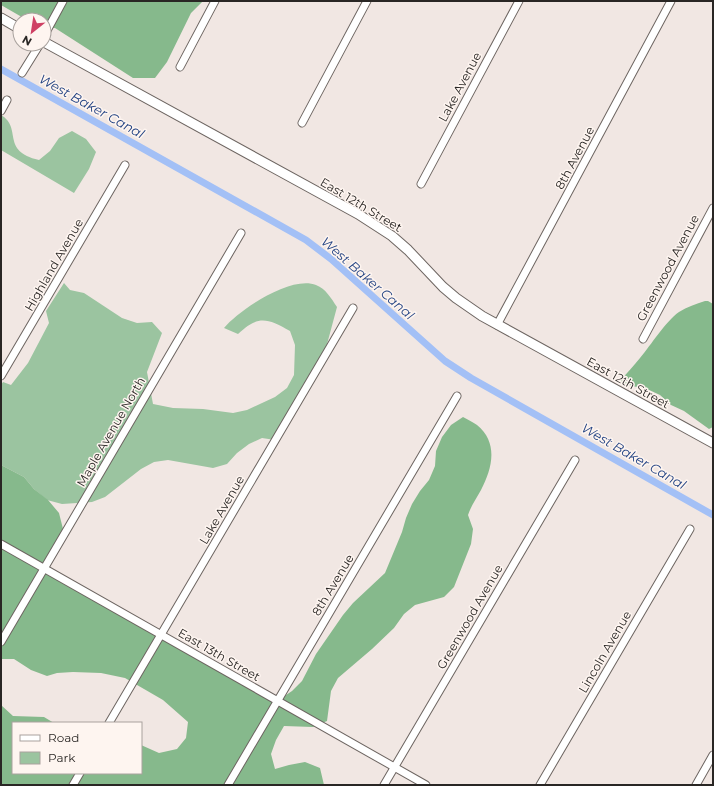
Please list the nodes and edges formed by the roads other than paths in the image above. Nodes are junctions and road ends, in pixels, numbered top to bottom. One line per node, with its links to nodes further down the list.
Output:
1 (63, 1): 7 (street)
2 (215, 1): 11 (street)
3 (367, 1): 15 (street)
4 (519, 1): 17 (street, Lake Avenue)
5 (671, 1): 21 (street, 8th Avenue)
6 (1, 18): 8 (street)
7 (52, 21)
8 (12, 24)
9 (52, 46): 21 (street, East 12th Street)
10 (35, 52): 12 (street)
11 (180, 68)
12 (22, 73)
13 (7, 100): 14 (street)
14 (1, 111)
15 (302, 123)
16 (125, 164): 23 (street, Highland Avenue)
17 (421, 184)
18 (713, 208): 22 (street, Greenwood Avenue)
19 (241, 233): 29 (street, Maple Avenue North)
20 (353, 308): 30 (street, Lake Avenue)
21 (497, 325): 25 (street, East 12th Street)
22 (642, 339)
23 (1, 376)
24 (457, 396): 32 (street, 8th Avenue)
25 (713, 443)
26 (575, 460): 35 (street, Greenwood Avenue)
27 (690, 529): 41 (street, Lincoln Avenue)
28 (1, 544): 29 (street, East 13th Street)
29 (44, 569): 30 (street, East 13th Street); 31 (street, Maple Avenue North)
30 (161, 635): 32 (street, East 13th Street); 33 (street, Lake Avenue)
31 (1, 642)
32 (278, 701): 35 (street, East 13th Street); 38 (street, 8th Avenue)
33 (110, 722)
34 (713, 755): 42 (street)
35 (395, 767): 39 (street, Greenwood Avenue); 40 (street, East 13th Street)
36 (79, 774): 37 (street)
37 (73, 785)
38 (228, 785)
39 (384, 785)
40 (426, 785)
41 (540, 785)
42 (696, 785)

